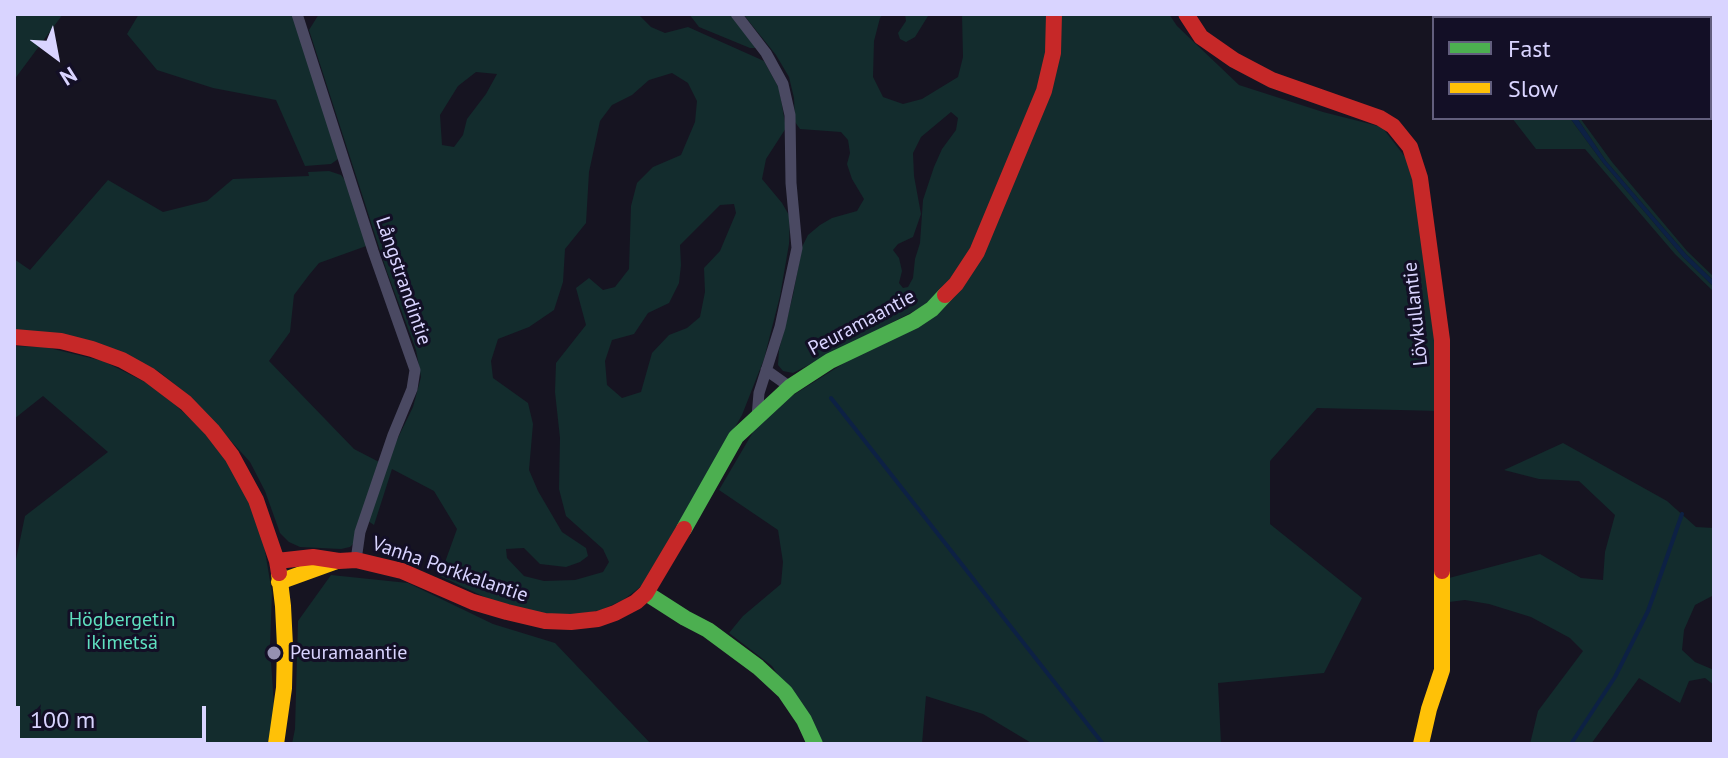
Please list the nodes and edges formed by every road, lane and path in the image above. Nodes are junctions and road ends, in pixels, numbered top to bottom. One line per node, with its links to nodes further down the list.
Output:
1 (297, 14): 9 (street, Långstrandintie)
2 (736, 14): 6 (street)
3 (1054, 14): 7 (street, Peuramaantie)
4 (1186, 14): 16 (street, Lövkullantie)
5 (14, 337): 10 (street)
6 (766, 370): 7 (street); 8 (street)
7 (790, 387): 8 (street, Peuramaantie)
8 (757, 417): 13 (street, Peuramaantie)
9 (356, 560): 11 (street, Vanha Porkkalantie); 13 (street, Vanha Porkkalantie)
10 (277, 561): 11 (street, Vanha Porkkalantie); 12 (street)
11 (339, 561): 12 (street, Vanha Porkkalantie)
12 (279, 582): 14 (street)
13 (646, 593): 15 (street)
14 (276, 744)
15 (815, 744)
16 (1421, 744)

